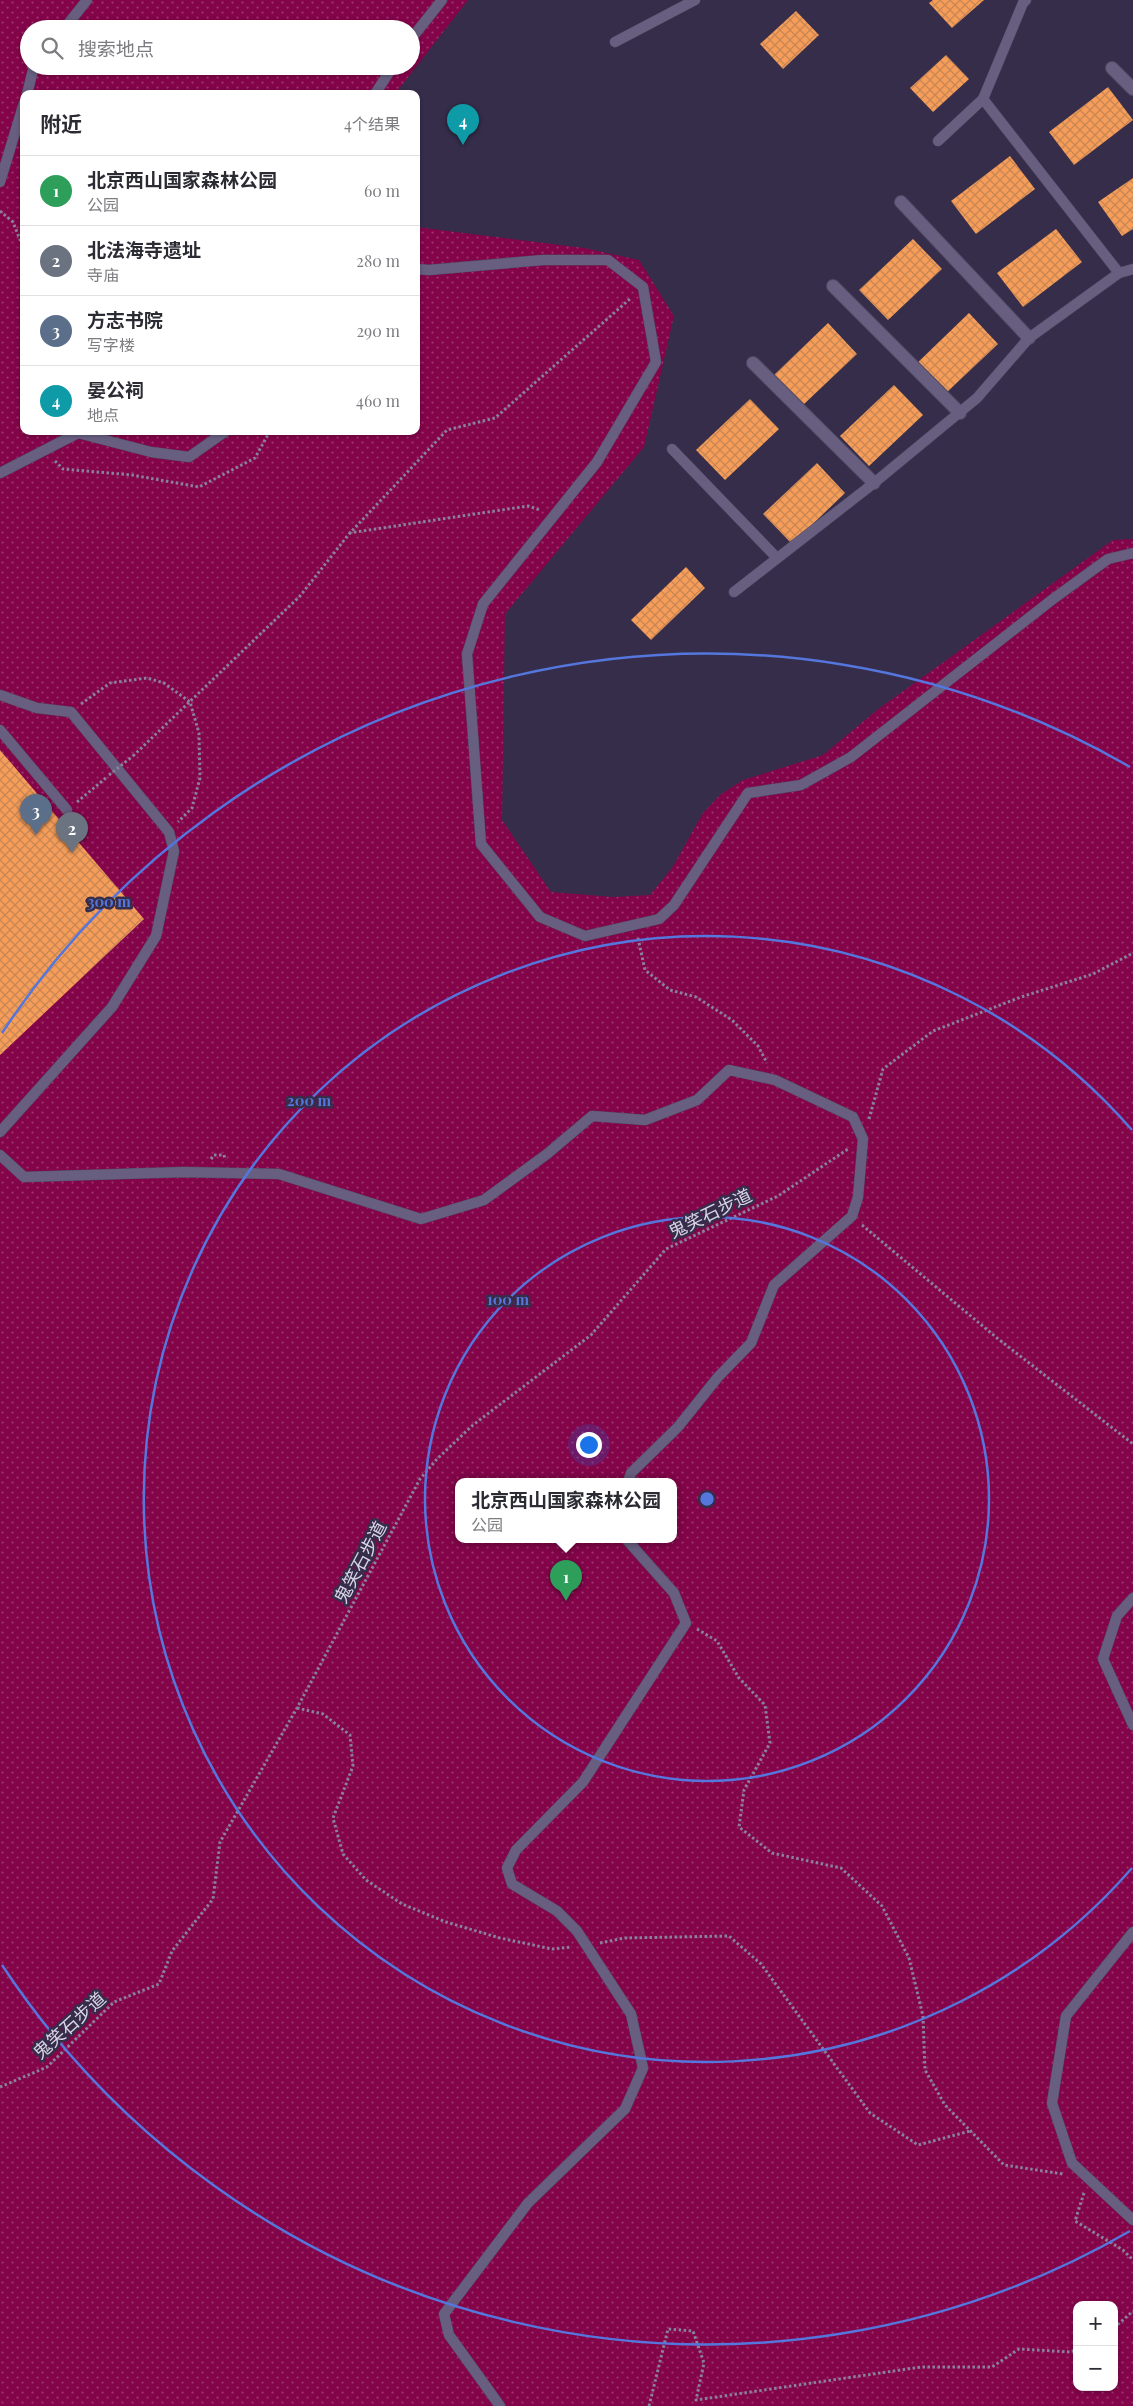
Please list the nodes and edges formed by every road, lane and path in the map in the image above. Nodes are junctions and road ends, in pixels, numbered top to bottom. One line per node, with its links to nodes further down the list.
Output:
1 (87, 0): 5 (lane)
2 (442, 0): 6 (lane)
3 (695, 0): 7 (lane)
4 (1026, 0): 14 (lane)
5 (71, 20)
6 (420, 28)
7 (615, 42)
8 (1112, 68): 11 (street)
9 (31, 75): 12 (lane)
10 (387, 75): 13 (lane)
11 (1133, 89)
12 (27, 90)
13 (378, 90)
14 (983, 99): 16 (lane); 23 (lane)
15 (20, 116): 17 (lane)
16 (938, 141)
17 (0, 182)
18 (902, 202): 26 (street)
19 (0, 211): 20 (path)
20 (20, 240)
21 (420, 269): 25 (lane)
22 (1133, 269): 23 (lane)
23 (1119, 273): 26 (lane)
24 (833, 286): 28 (street)
25 (643, 287): 35 (lane); 36 (path)
26 (1029, 338): 28 (lane)
27 (753, 363): 34 (street)
28 (960, 413): 34 (lane)
29 (72, 435): 33 (lane)
30 (89, 435): 31 (lane)
31 (220, 435)
32 (672, 449): 38 (lane)
33 (0, 473)
34 (874, 483): 38 (lane)
35 (553, 515): 36 (path); 46 (lane)
36 (348, 534): 41 (path)
37 (1133, 553): 46 (lane)
38 (777, 558): 39 (lane)
39 (734, 592)
40 (0, 695): 42 (lane)
41 (190, 702): 42 (path); 44 (path, bridge); 45 (path)
42 (71, 712): 45 (lane)
43 (0, 730): 44 (lane)
44 (67, 810)
45 (169, 832): 49 (lane)
46 (635, 925): 48 (path)
47 (1133, 953): 50 (path)
48 (776, 1080): 50 (lane); 51 (lane)
49 (0, 1132)
50 (863, 1139): 52 (lane); 60 (path, 鬼笑石步道)
51 (0, 1155)
52 (852, 1216): 53 (path); 54 (lane)
53 (1133, 1444)
54 (629, 1478)
55 (630, 1543): 57 (lane)
56 (1133, 1598): 58 (lane)
57 (686, 1623): 61 (path); 67 (lane)
58 (1133, 1725)
59 (1133, 1932): 61 (lane)
60 (0, 2087)
61 (1088, 2178): 62 (lane); 63 (path)
62 (1133, 2220)
63 (1133, 2260)
64 (1133, 2310): 65 (path)
65 (1118, 2324)
66 (1073, 2351): 68 (path)
67 (500, 2406)
68 (649, 2406)

